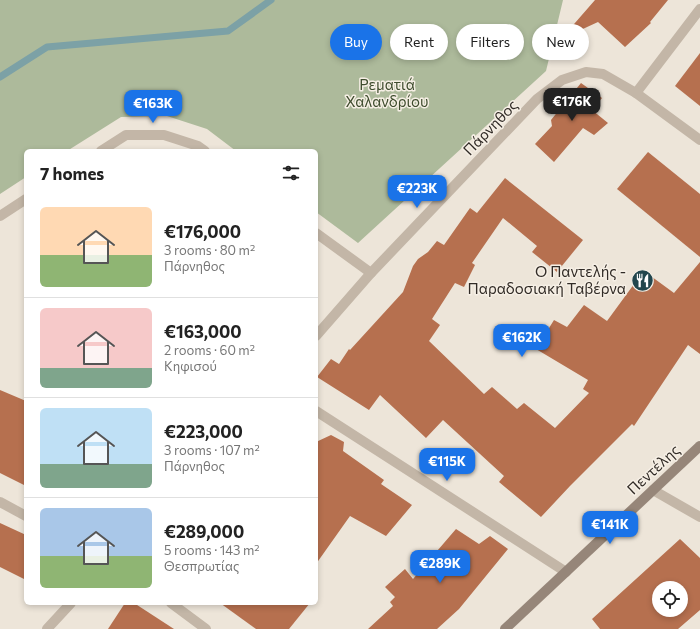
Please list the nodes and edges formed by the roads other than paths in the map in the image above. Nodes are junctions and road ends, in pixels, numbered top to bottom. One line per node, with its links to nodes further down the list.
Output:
1 (700, 9): 2 (street)
2 (636, 93): 3 (street, Πάρνηθος); 9 (street, Πάρνηθος)
3 (700, 140)
4 (104, 149): 5 (street)
5 (202, 149)
6 (24, 200): 7 (street)
7 (0, 216)
8 (318, 233): 9 (street)
9 (371, 273): 10 (street, Πάρνηθος)
10 (318, 334)
11 (318, 411): 17 (street)
12 (700, 446): 13 (main road, Πεντέλης)
13 (653, 490): 16 (street); 17 (main road, Πεντέλης)
14 (0, 502): 15 (street)
15 (24, 515)
16 (700, 517)
17 (566, 572): 22 (main road, Πεντέλης)
18 (69, 605): 20 (street)
19 (174, 605): 21 (street)
20 (47, 629)
21 (206, 629)
22 (505, 629)

